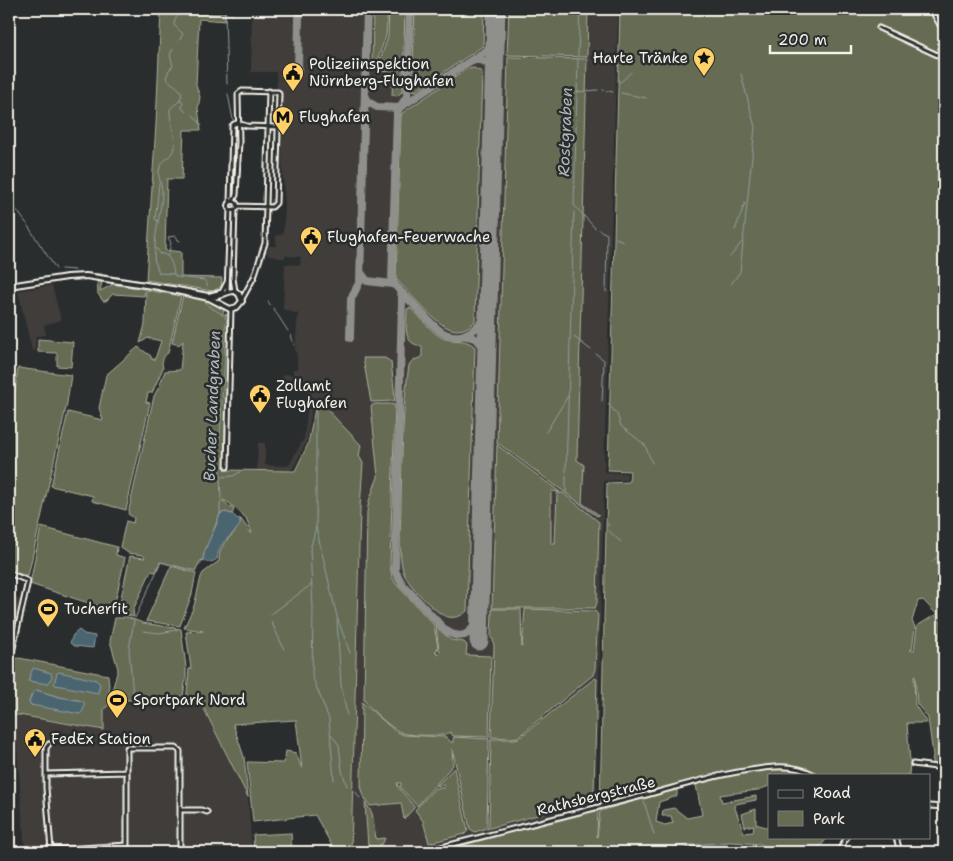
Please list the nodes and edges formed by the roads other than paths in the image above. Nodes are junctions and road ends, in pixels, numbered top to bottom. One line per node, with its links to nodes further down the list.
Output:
1 (932, 9): 3 (street)
2 (879, 28): 4 (street)
3 (944, 32)
4 (944, 58)
5 (269, 91): 6 (street); 7 (street); 8 (street)
6 (237, 123): 7 (street); 11 (street); 11 (street)
7 (269, 126): 8 (street); 9 (street)
8 (278, 126): 10 (street)
9 (268, 171): 10 (street); 12 (street)
10 (277, 171): 12 (street)
11 (232, 202): 13 (street); 14 (street)
12 (267, 207): 13 (street); 21 (street)
13 (236, 208): 14 (street); 18 (street)
14 (230, 209): 15 (street)
15 (228, 279): 19 (street); 20 (street)
16 (9, 286): 17 (main road)
17 (158, 287): 20 (main road); 22 (main road)
18 (235, 290): 19 (main road); 21 (main road)
19 (226, 293): 20 (main road); 22 (main road)
20 (207, 296)
21 (242, 299): 23 (main road)
22 (226, 307): 23 (main road)
23 (231, 309): 24 (street)
24 (227, 467)
25 (9, 573): 26 (street)
26 (11, 657)
27 (49, 744): 31 (street)
28 (913, 764): 29 (street)
29 (944, 768)
30 (127, 772): 31 (street); 35 (street); 40 (street)
31 (46, 774): 40 (street)
32 (813, 774): 45 (street, Rathsbergstraße)
33 (930, 806): 34 (street)
34 (944, 807)
35 (180, 810): 36 (street); 44 (street)
36 (207, 812)
37 (9, 817): 41 (street)
38 (846, 838): 46 (street)
39 (896, 838): 47 (street)
40 (127, 845): 43 (street)
41 (10, 846): 42 (street)
42 (11, 852)
43 (128, 852)
44 (180, 852)
45 (422, 852)
46 (838, 852)
47 (900, 852)

